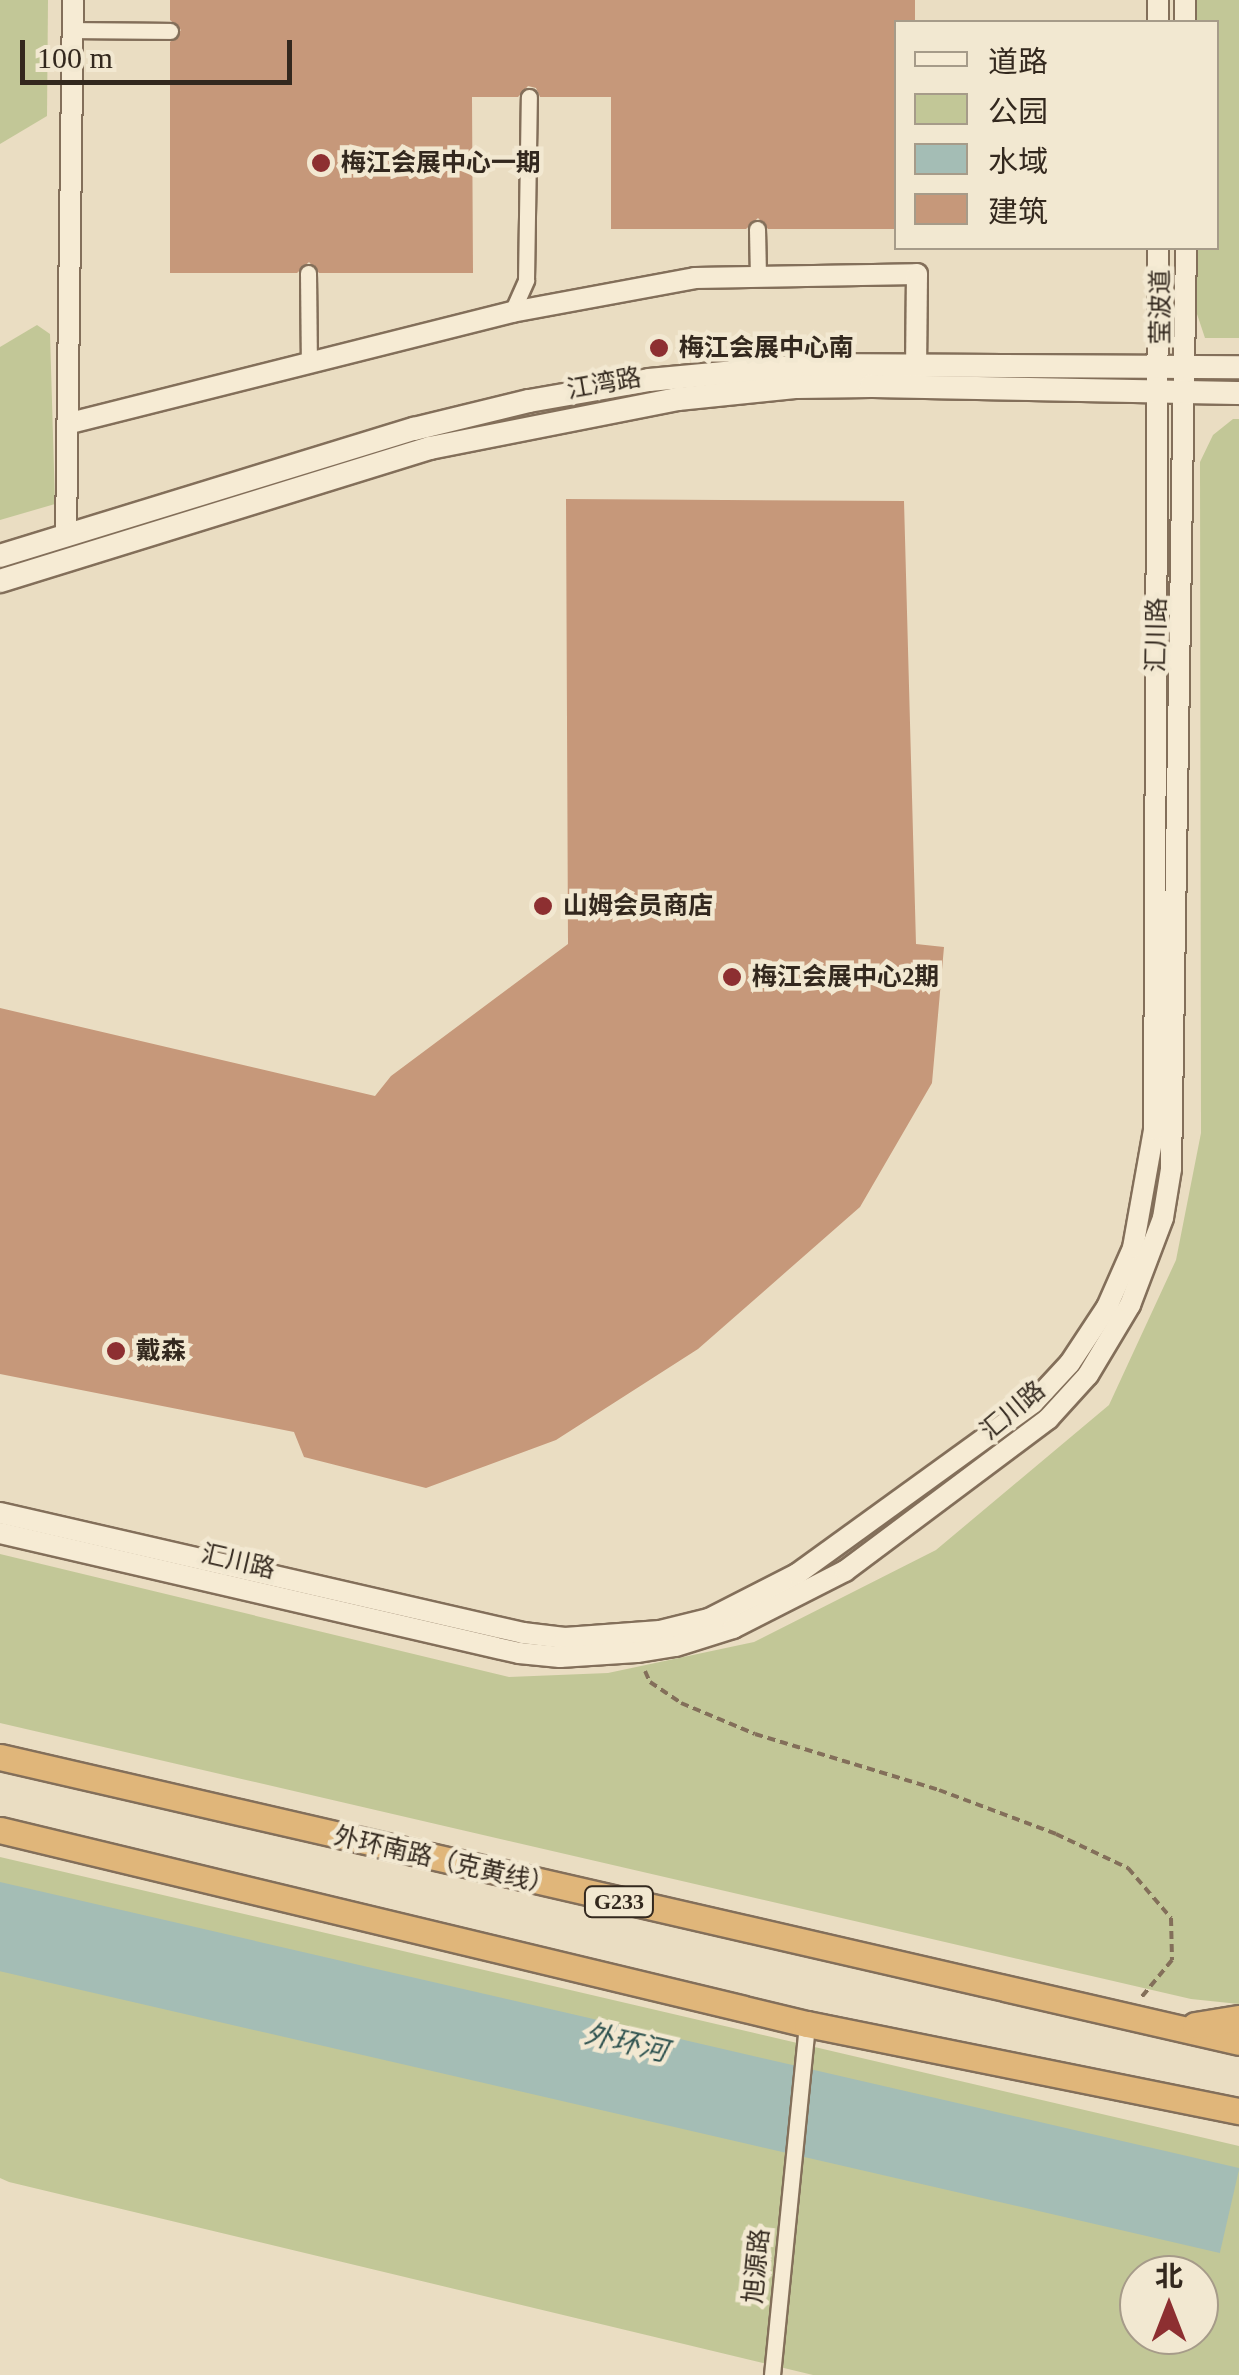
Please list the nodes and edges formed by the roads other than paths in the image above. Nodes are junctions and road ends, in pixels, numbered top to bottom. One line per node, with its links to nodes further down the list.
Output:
1 (73, 0): 2 (street)
2 (73, 30): 3 (street); 19 (street)
3 (170, 31)
4 (529, 97): 10 (street)
5 (757, 229): 9 (street)
6 (1158, 250): 13 (street, 莹波道)
7 (1186, 250): 14 (street, 莹波道)
8 (308, 273): 11 (street)
9 (758, 276): 10 (street); 12 (street)
10 (512, 312): 11 (street)
11 (310, 363): 19 (street)
12 (916, 364): 13 (main road, 江湾路); 20 (main road, 江湾路)
13 (1158, 366): 14 (main road, 江湾路); 16 (street, 汇川路)
14 (1186, 367): 15 (main road, 江湾路); 17 (street, 汇川路)
15 (1239, 368)
16 (1158, 391): 17 (main road, 江湾路); 22 (main road, 江湾路); 23 (street, 汇川路)
17 (1187, 392): 18 (main road, 江湾路); 24 (street, 汇川路)
18 (1239, 394)
19 (70, 423): 20 (street)
20 (66, 536): 21 (main road, 江湾路)
21 (0, 556)
22 (0, 580)
23 (0, 1513)
24 (0, 1532)
25 (0, 1756): 29 (highway, 外环南路（克黄线） / G233)
26 (0, 1830): 28 (highway)
27 (1239, 2018): 29 (highway)
28 (807, 2024): 31 (highway); 32 (street, 旭源路)
29 (1170, 2027): 30 (highway, 外环南路（克黄线） / G233)
30 (1239, 2042)
31 (1239, 2111)
32 (772, 2375)

